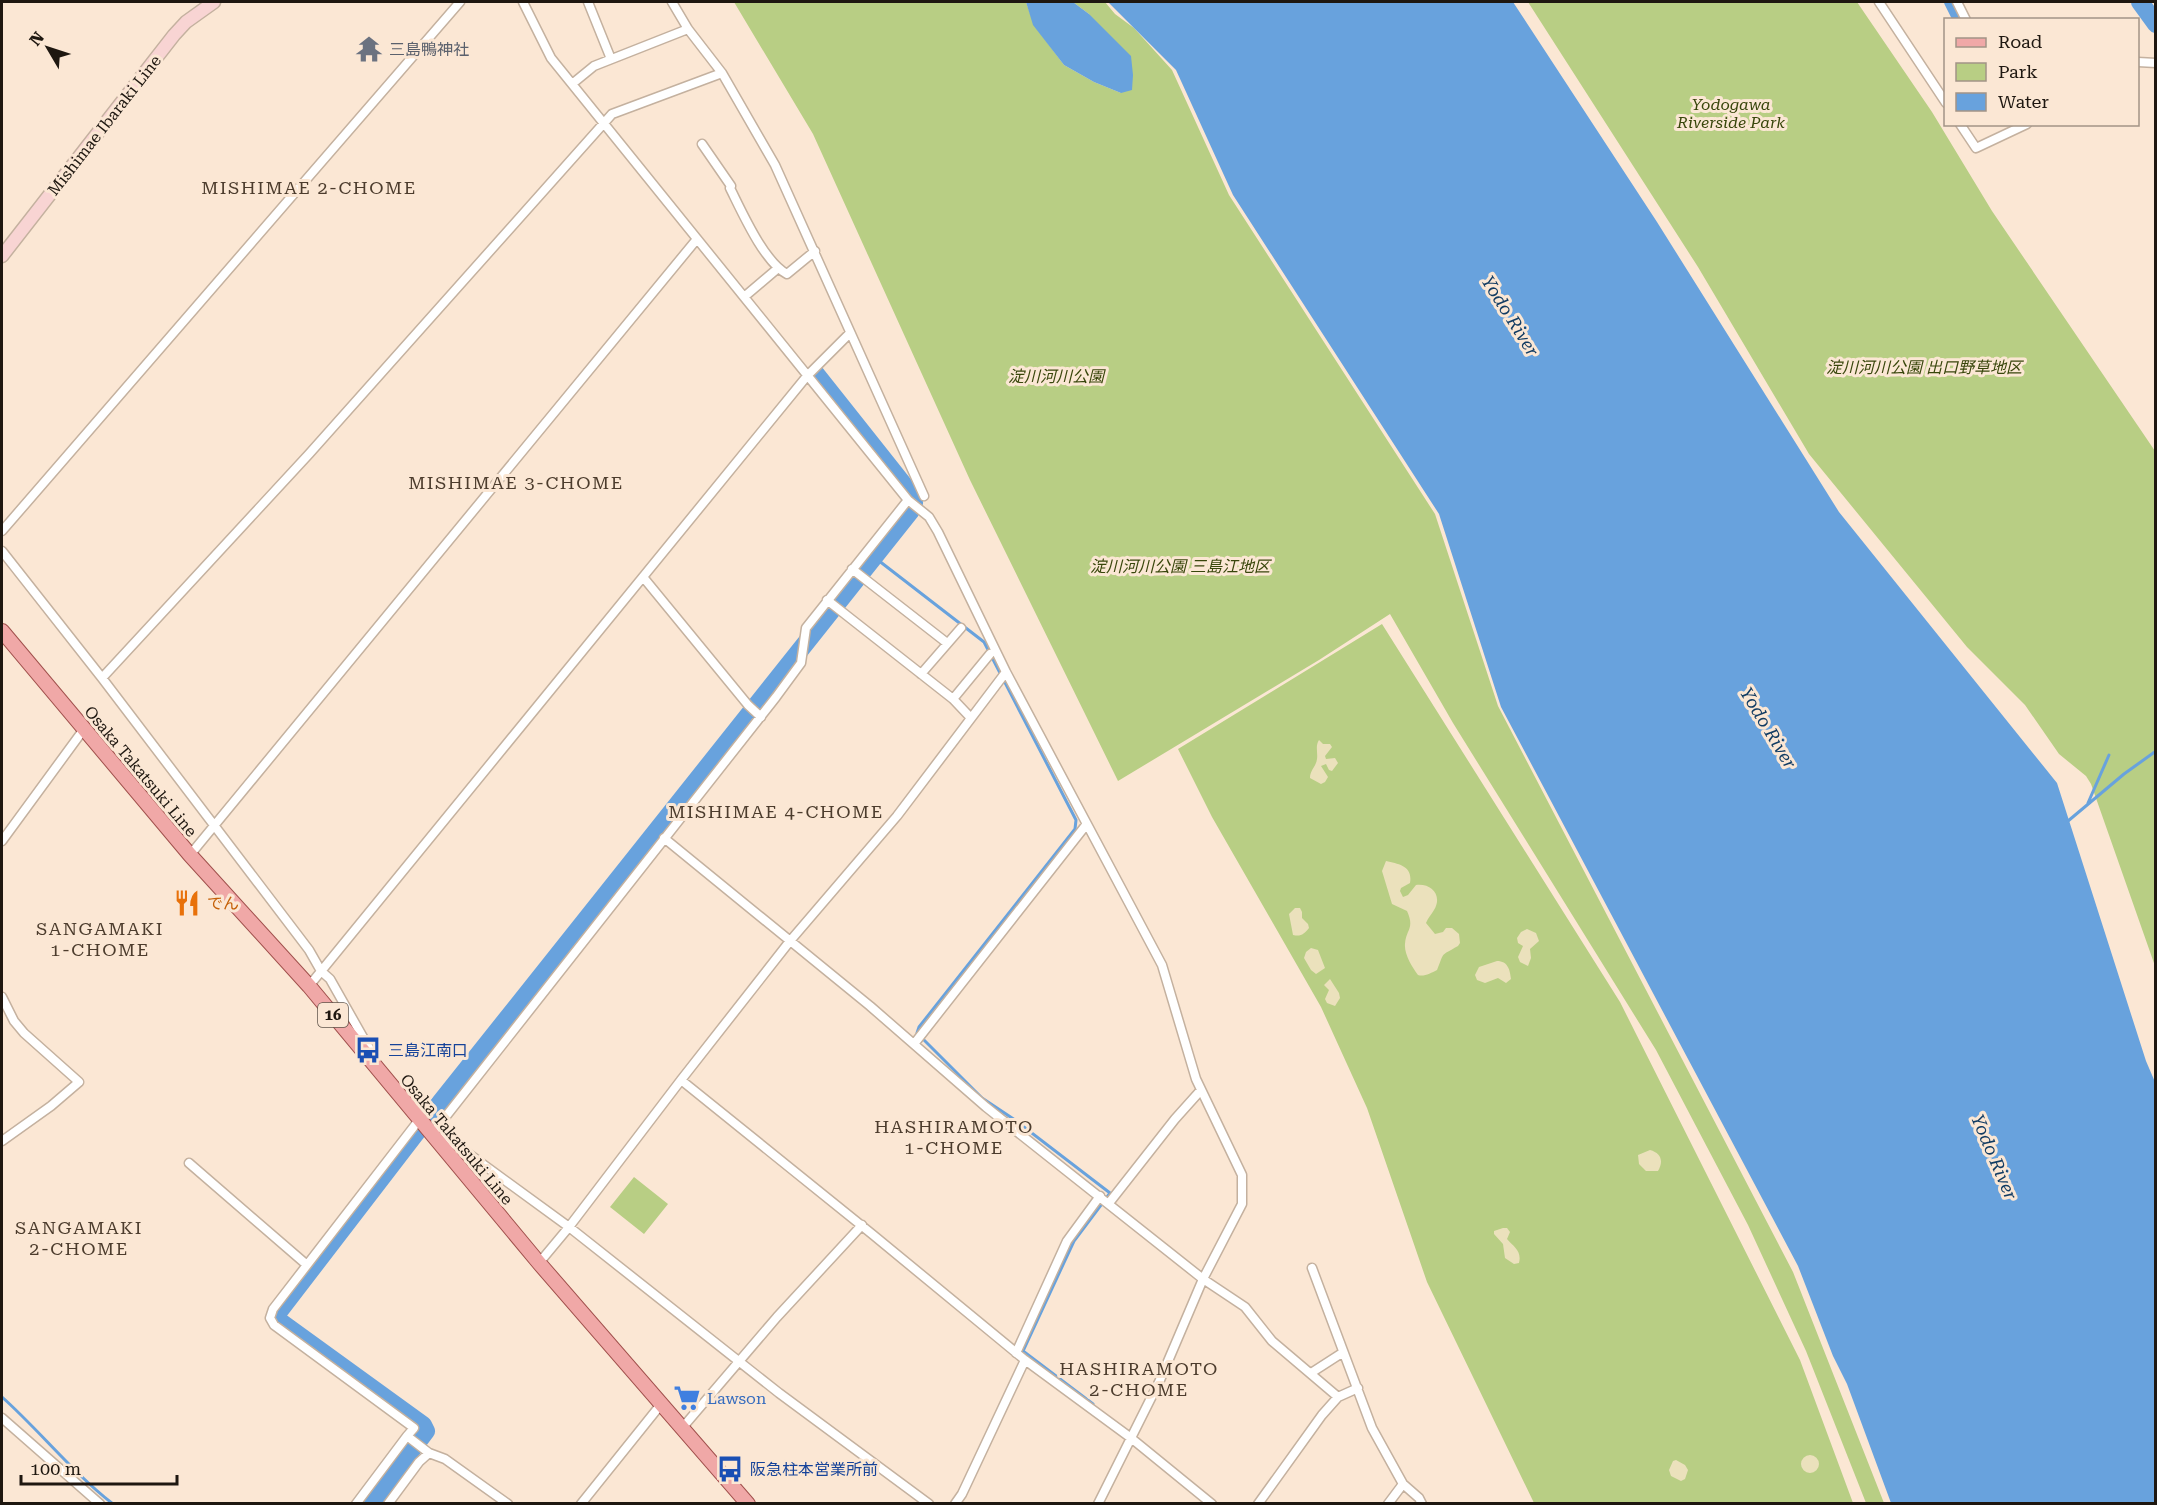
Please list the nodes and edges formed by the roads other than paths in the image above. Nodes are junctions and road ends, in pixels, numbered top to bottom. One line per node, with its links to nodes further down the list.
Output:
1 (214, 2): 22 (main road, Mishimae Ibaraki Line)
2 (460, 2): 29 (street)
3 (523, 2): 14 (street)
4 (588, 2): 10 (street)
5 (672, 2): 9 (street)
6 (1879, 2): 15 (street)
7 (1957, 2): 8 (street)
8 (1965, 18)
9 (688, 29): 10 (street); 13 (street)
10 (611, 59): 14 (street)
11 (2139, 62): 12 (street)
12 (2156, 63)
13 (722, 73): 16 (street); 21 (street)
14 (572, 84): 16 (street)
15 (1944, 100)
16 (605, 124): 20 (street); 40 (street)
17 (1961, 126): 18 (street)
18 (2023, 126)
19 (702, 144): 23 (street)
20 (697, 238): 24 (street); 46 (street)
21 (815, 251): 23 (street); 25 (street)
22 (2, 256)
23 (777, 269): 24 (street)
24 (744, 297): 26 (street)
25 (850, 333): 26 (street); 27 (street)
26 (807, 376): 28 (street); 32 (street)
27 (924, 496)
28 (908, 500): 31 (street); 38 (street)
29 (2, 531)
30 (2, 551): 40 (street)
31 (852, 569): 33 (street); 36 (street)
32 (643, 577): 42 (street); 51 (street)
33 (827, 600): 39 (street); 42 (street)
34 (961, 628): 36 (street)
35 (2, 631): 44 (main road, Osaka Takatsuki Line / 16)
36 (947, 643): 39 (street)
37 (990, 654): 41 (street)
38 (1006, 672): 43 (street); 45 (street)
39 (921, 674): 41 (street)
40 (102, 678): 46 (street)
41 (953, 699): 43 (street)
42 (760, 717): 47 (street)
43 (971, 718): 50 (street)
44 (84, 729): 48 (street); 49 (main road, Osaka Takatsuki Line / 16)
45 (1086, 825): 54 (street); 57 (street)
46 (214, 826): 49 (street); 51 (street)
47 (664, 838): 50 (street); 59 (street)
48 (2, 841)
49 (190, 855): 52 (main road, Osaka Takatsuki Line / 16)
50 (790, 941): 54 (street); 55 (street)
51 (321, 971): 52 (street); 56 (street)
52 (309, 986): 56 (main road, Osaka Takatsuki Line / 16)
53 (2, 997): 60 (street)
54 (914, 1044): 62 (street)
55 (681, 1080): 64 (street); 65 (street)
56 (391, 1087): 58 (main road, Osaka Takatsuki Line / 16)
57 (1201, 1090): 63 (street); 69 (street)
58 (419, 1120): 59 (main road, Osaka Takatsuki Line / 16); 67 (street)
59 (432, 1134): 65 (street); 66 (main road, Osaka Takatsuki Line / 16)
60 (2, 1141)
61 (189, 1163): 67 (street)
62 (1100, 1196): 63 (street); 70 (street)
63 (1109, 1203): 69 (street)
64 (862, 1226): 70 (street); 73 (street)
65 (569, 1227): 66 (street); 73 (street)
66 (539, 1263): 77 (main road, Osaka Takatsuki Line / 16)
67 (307, 1265): 80 (street)
68 (1312, 1268): 71 (street)
69 (1203, 1279): 74 (street); 81 (street)
70 (1016, 1353): 72 (street)
71 (1342, 1353): 74 (street); 75 (street)
72 (1024, 1360): 81 (street); 91 (street)
73 (739, 1361): 79 (street); 90 (street)
74 (1311, 1373): 76 (street)
75 (1358, 1388): 76 (street); 83 (street)
76 (1338, 1397): 94 (street)
77 (662, 1403): 79 (main road, Osaka Takatsuki Line / 16); 88 (street)
78 (2, 1418): 84 (street)
79 (683, 1427): 89 (main road, Osaka Takatsuki Line / 16)
80 (407, 1436): 82 (street); 85 (street)
81 (1131, 1438): 92 (street); 93 (street)
82 (429, 1453): 86 (street); 87 (street)
83 (1403, 1484): 95 (street); 96 (street)
84 (100, 1503)
85 (356, 1503)
86 (388, 1503)
87 (508, 1503)
88 (581, 1503)
89 (748, 1503)
90 (929, 1503)
91 (955, 1503)
92 (1098, 1503)
93 (1212, 1503)
94 (1258, 1503)
95 (1388, 1503)
96 (1422, 1503)

